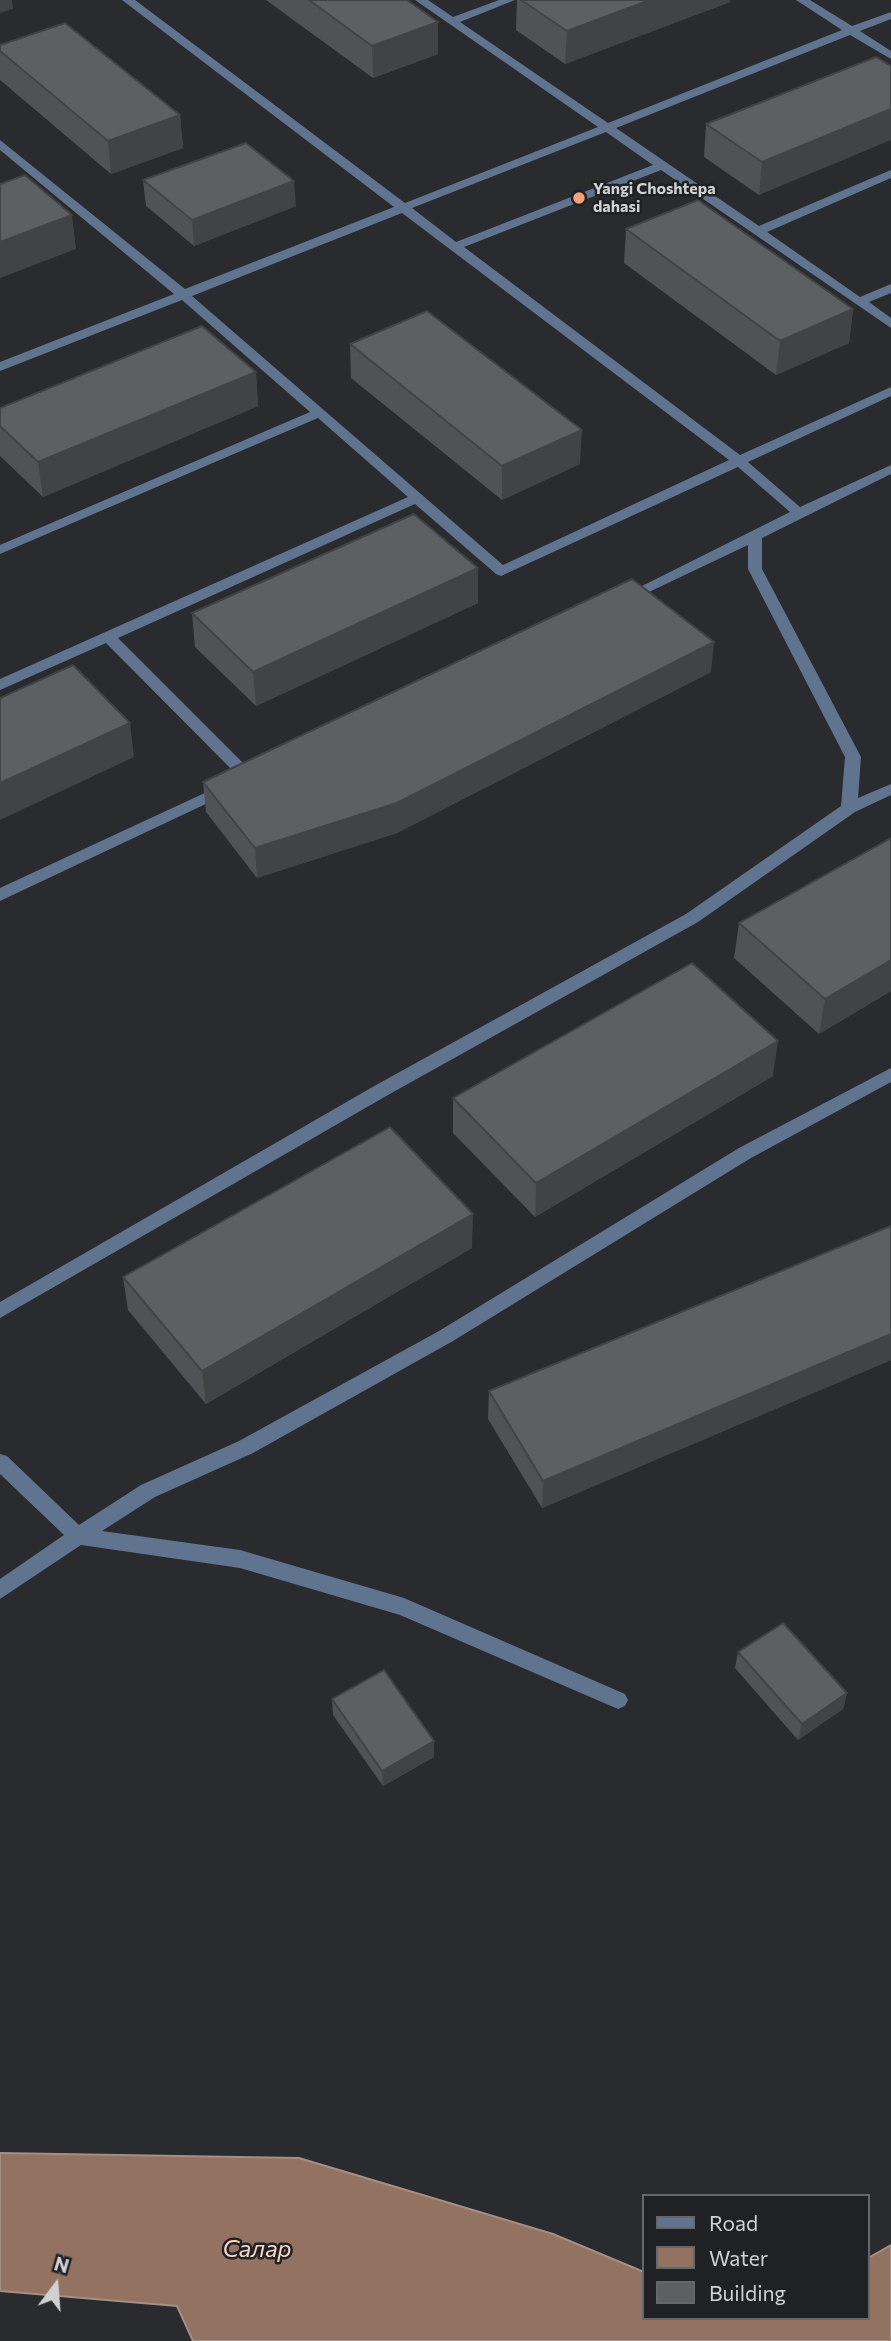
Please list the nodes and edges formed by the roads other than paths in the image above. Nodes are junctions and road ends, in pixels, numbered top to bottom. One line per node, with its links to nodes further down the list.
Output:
1 (130, 0): 13 (street)
2 (421, 0): 6 (street)
3 (509, 0): 6 (street)
4 (802, 0): 7 (street)
5 (891, 15): 7 (street)
6 (452, 21): 9 (street)
7 (851, 30): 8 (street); 9 (street)
8 (891, 56)
9 (604, 128): 11 (street); 13 (street)
10 (0, 144): 17 (street)
11 (660, 166): 14 (street); 15 (street)
12 (891, 174): 14 (street)
13 (405, 206): 15 (street); 17 (street)
14 (758, 231): 18 (street)
15 (456, 246): 23 (street)
16 (891, 288): 18 (street)
17 (184, 295): 20 (street); 22 (street)
18 (859, 302): 19 (street)
19 (891, 324)
20 (0, 367)
21 (891, 391): 23 (street)
22 (320, 413): 25 (street); 28 (street)
23 (739, 461): 25 (street); 26 (street)
24 (891, 469): 26 (street)
25 (417, 498): 30 (street)
26 (799, 513): 27 (street)
27 (755, 536): 29 (street); 33 (street)
28 (0, 550)
29 (607, 607)
30 (108, 636): 31 (street); 34 (street)
31 (0, 685)
32 (891, 789): 33 (street)
33 (849, 808): 36 (street)
34 (0, 895)
35 (891, 1074): 38 (street)
36 (0, 1311)
37 (0, 1462): 38 (street)
38 (78, 1536): 39 (street); 40 (street)
39 (0, 1590)
40 (618, 1700)

